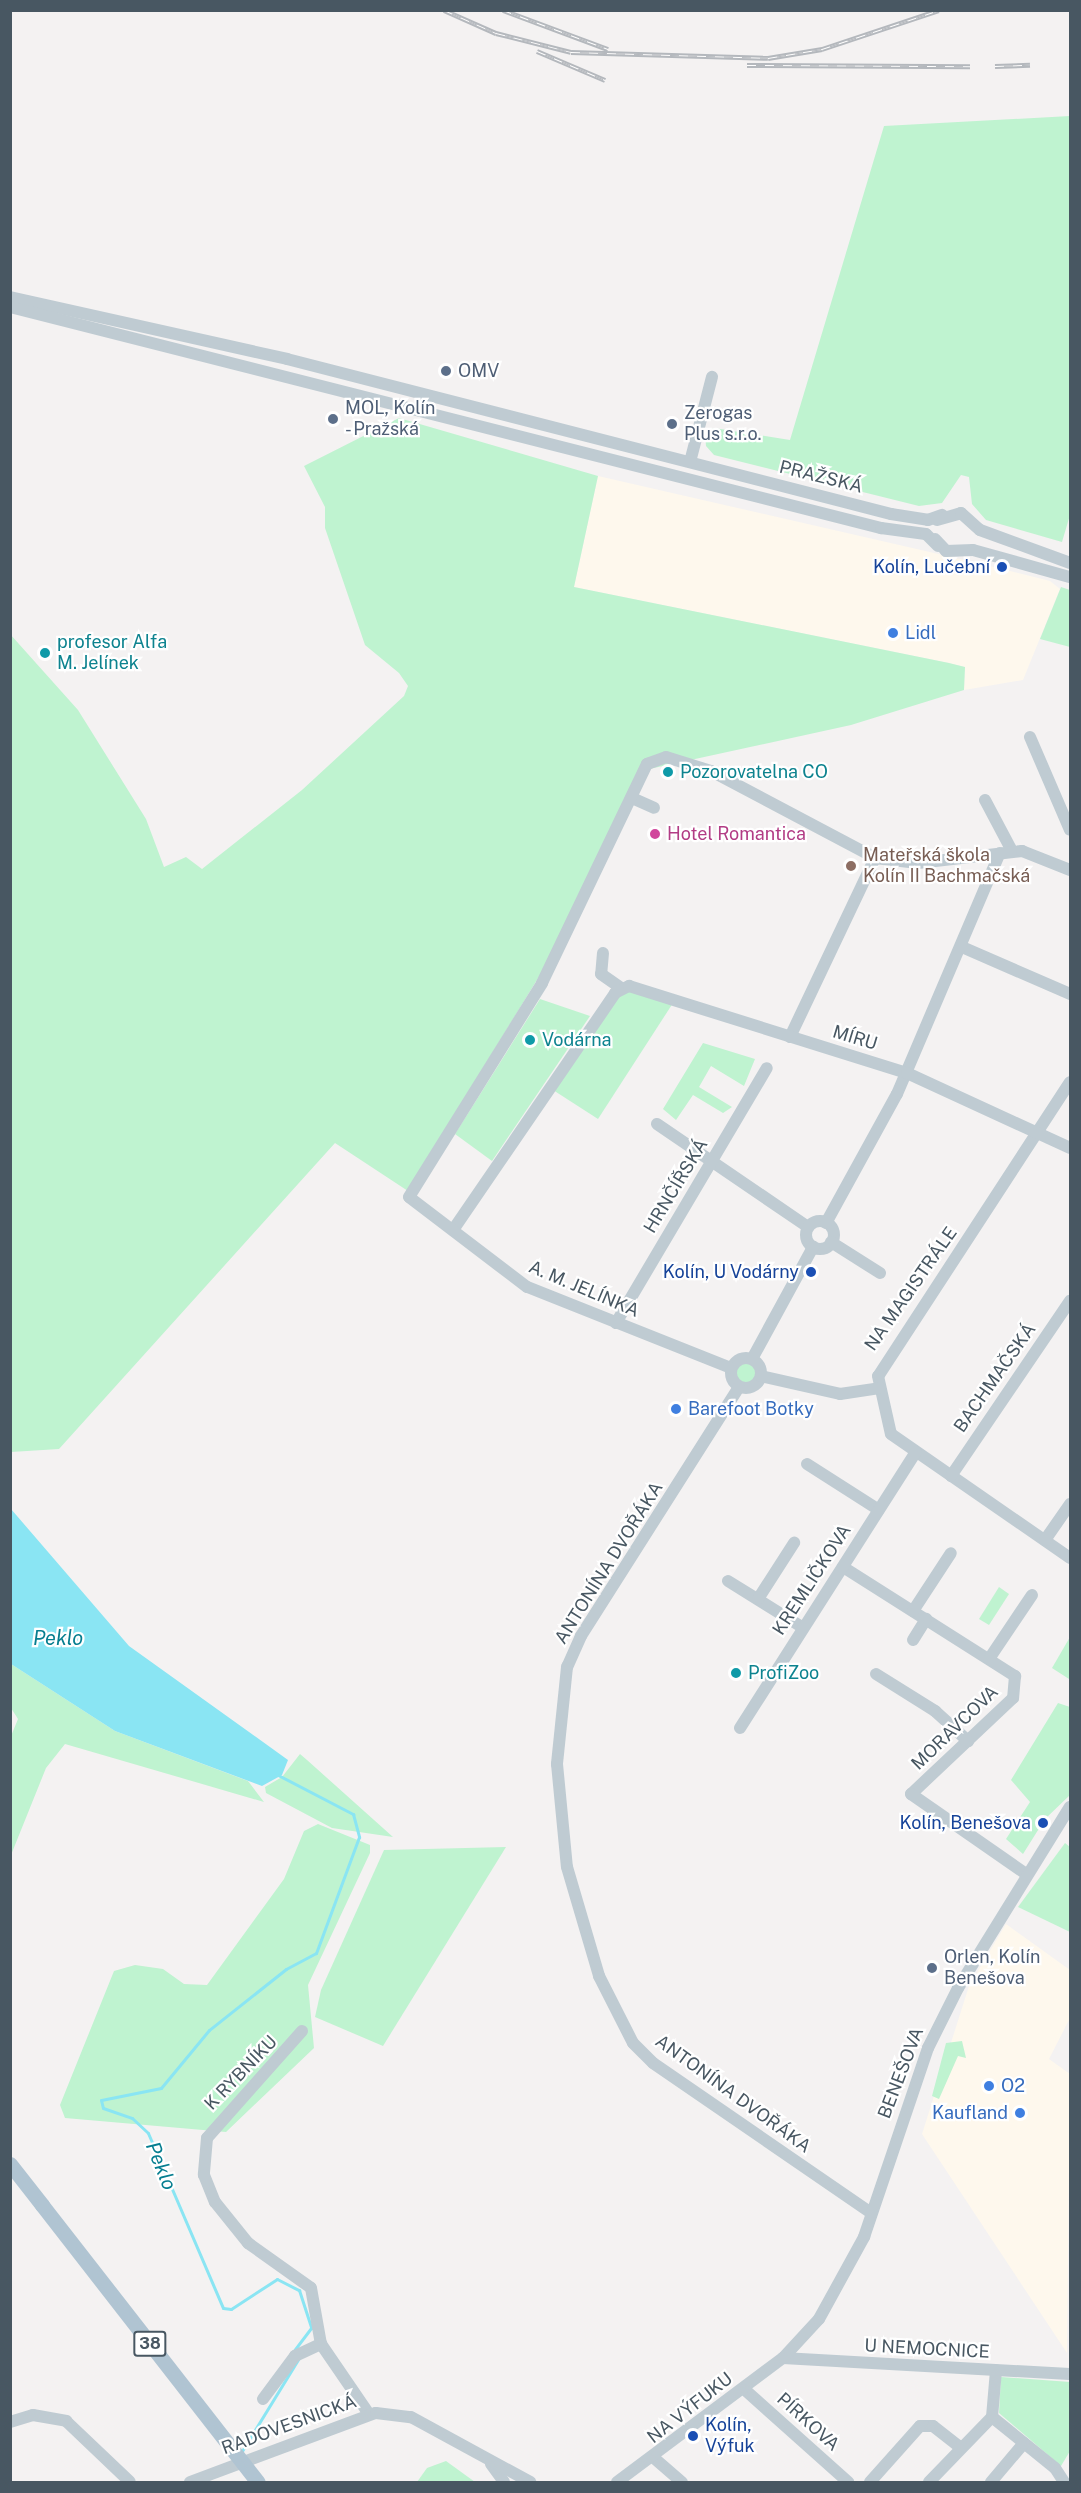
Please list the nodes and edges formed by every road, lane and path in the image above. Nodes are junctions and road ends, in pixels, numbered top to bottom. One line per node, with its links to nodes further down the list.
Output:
1 (10, 297): 4 (street, PRAŽSKÁ)
2 (10, 307): 7 (street)
3 (712, 377): 4 (street)
4 (690, 462): 5 (street, PRAŽSKÁ)
5 (942, 515): 6 (street); 7 (street)
6 (971, 522): 8 (street); 9 (street)
7 (938, 546): 8 (street)
8 (961, 551): 10 (street)
9 (1071, 563)
10 (1071, 577)
11 (1030, 736): 15 (street)
12 (632, 798): 14 (street); 17 (street); 33 (street, A. M. JELÍNKA)
13 (985, 800): 16 (street)
14 (654, 808)
15 (1071, 830)
16 (1006, 852): 17 (street); 18 (street); 19 (street)
17 (875, 858): 23 (street)
18 (1071, 870)
19 (962, 946): 22 (street); 25 (street)
20 (603, 953): 21 (street, MÍRU)
21 (621, 988): 23 (street, MÍRU); 33 (street)
22 (1071, 994)
23 (790, 1037): 25 (street, MÍRU)
24 (767, 1068): 30 (street, HRNČÍŘSKÁ)
25 (907, 1073): 28 (street, MÍRU); 31 (street)
26 (1071, 1082): 28 (street, NA MAGISTRÁLE)
27 (657, 1124): 30 (street)
28 (1041, 1132): 29 (street, MÍRU); 43 (street, NA MAGISTRÁLE)
29 (1071, 1148)
30 (712, 1161): 32 (street); 38 (street, HRNČÍŘSKÁ)
31 (826, 1223): 32 (street); 34 (street)
32 (808, 1227): 35 (street)
33 (453, 1230): 38 (street, A. M. JELÍNKA)
34 (831, 1242): 35 (street); 36 (street)
35 (813, 1246): 39 (street)
36 (880, 1273)
37 (1071, 1301): 46 (street, BACHMAČSKÁ)
38 (616, 1323): 40 (street, A. M. JELÍNKA)
39 (752, 1359): 40 (street); 41 (street)
40 (731, 1368): 42 (street)
41 (761, 1376): 42 (street); 43 (street)
42 (739, 1387): 69 (street, ANTONÍNA DVOŘÁKA)
43 (880, 1388): 44 (street, NA MAGISTRÁLE)
44 (916, 1452): 46 (street, NA MAGISTRÁLE); 48 (street, KREMLIČKOVA)
45 (807, 1464): 48 (street)
46 (951, 1476): 49 (street, NA MAGISTRÁLE)
47 (1071, 1504): 49 (street)
48 (879, 1510): 53 (street, KREMLIČKOVA)
49 (1045, 1540): 52 (street, NA MAGISTRÁLE)
50 (794, 1543): 56 (street)
51 (951, 1553): 57 (street)
52 (1071, 1558)
53 (843, 1567): 57 (street, MORAVCOVA); 59 (street, KREMLIČKOVA)
54 (728, 1581): 56 (street)
55 (1032, 1595): 61 (street)
56 (758, 1599): 59 (street)
57 (913, 1611): 58 (street, MORAVCOVA)
58 (926, 1619): 60 (street); 61 (street, MORAVCOVA)
59 (802, 1627): 63 (street, KREMLIČKOVA)
60 (913, 1640)
61 (989, 1659): 64 (street, MORAVCOVA)
62 (876, 1674): 64 (street)
63 (740, 1728)
64 (968, 1741): 66 (street, MORAVCOVA)
65 (1071, 1807): 66 (street, BENEŠOVA)
66 (1026, 1874): 69 (street, BENEŠOVA)
67 (302, 2031): 70 (street, K RYBNÍKU)
68 (10, 2164): 85 (main road, 38, bridge)
69 (871, 2213): 71 (street, BENEŠOVA)
70 (321, 2344): 75 (street); 76 (street, K RYBNÍKU)
71 (783, 2358): 72 (street, U NEMOCNICE); 74 (street, NA VÝFUKU)
72 (996, 2370): 73 (street, U NEMOCNICE); 77 (street)
73 (1071, 2374)
74 (744, 2389): 81 (street, NA VÝFUKU); 90 (street, PÍRKOVA)
75 (262, 2399)
76 (369, 2414): 82 (street, RADOVESNICKÁ); 83 (street, RADOVESNICKÁ)
77 (992, 2417): 79 (street); 80 (street)
78 (10, 2422): 84 (street)
79 (1024, 2443): 93 (street); 94 (street)
80 (960, 2447): 91 (street); 92 (street)
81 (654, 2458): 88 (street, NA VÝFUKU); 89 (street)
82 (490, 2463): 86 (street); 87 (street, RADOVESNICKÁ)
83 (196, 2481)
84 (130, 2482)
85 (258, 2482)
86 (504, 2482)
87 (530, 2482)
88 (617, 2482)
89 (682, 2482)
90 (848, 2482)
91 (870, 2482)
92 (929, 2482)
93 (991, 2482)
94 (1065, 2482)

